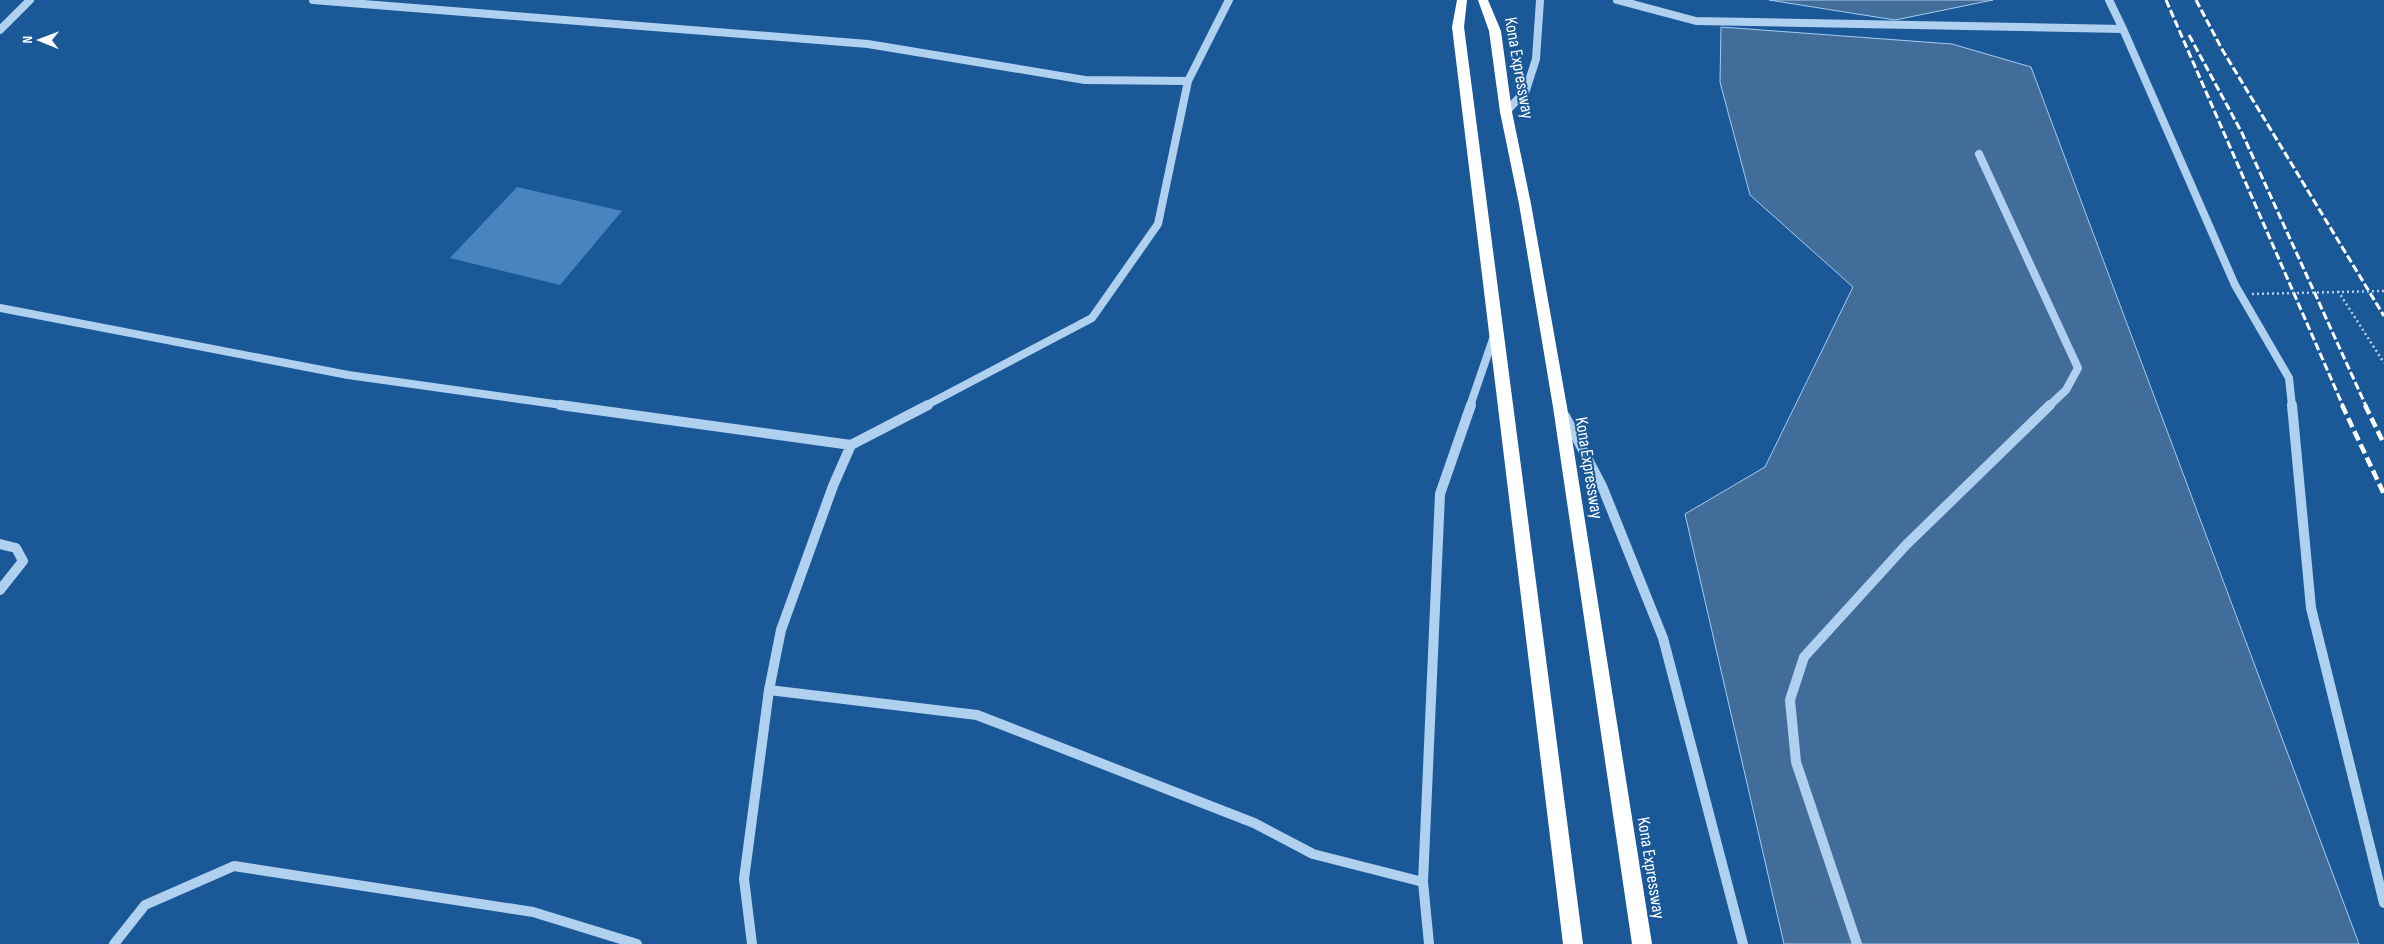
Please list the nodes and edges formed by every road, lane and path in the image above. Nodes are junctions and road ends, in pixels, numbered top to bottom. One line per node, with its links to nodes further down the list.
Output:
1 (30, 0): 10 (street)
2 (312, 0): 11 (street)
3 (1228, 0): 11 (street)
4 (1462, 0): 18 (highway)
5 (1484, 0): 12 (highway, Kona Expressway)
6 (1540, 0): 12 (street)
7 (1617, 0): 9 (street)
8 (2109, 0): 9 (street)
9 (2123, 29): 26 (street)
10 (0, 30)
11 (1188, 82): 21 (street)
12 (1506, 112): 20 (highway, Kona Expressway)
13 (1979, 154): 34 (street)
14 (2338, 291): 15 (path, bridge); 16 (path, bridge); 19 (path)
15 (2384, 291)
16 (2252, 294)
17 (0, 308): 21 (street)
18 (1497, 329): 25 (street); 31 (highway)
19 (2384, 363)
20 (1560, 407): 32 (highway, Kona Expressway); 33 (street)
21 (851, 446): 24 (street)
22 (0, 544): 23 (street)
23 (0, 590)
24 (769, 690): 25 (street); 29 (street)
25 (1423, 882): 30 (street)
26 (2384, 903)
27 (114, 944): 28 (street)
28 (637, 944)
29 (752, 944)
30 (1429, 944)
31 (1573, 944)
32 (1642, 944)
33 (1743, 944)
34 (1857, 944)

